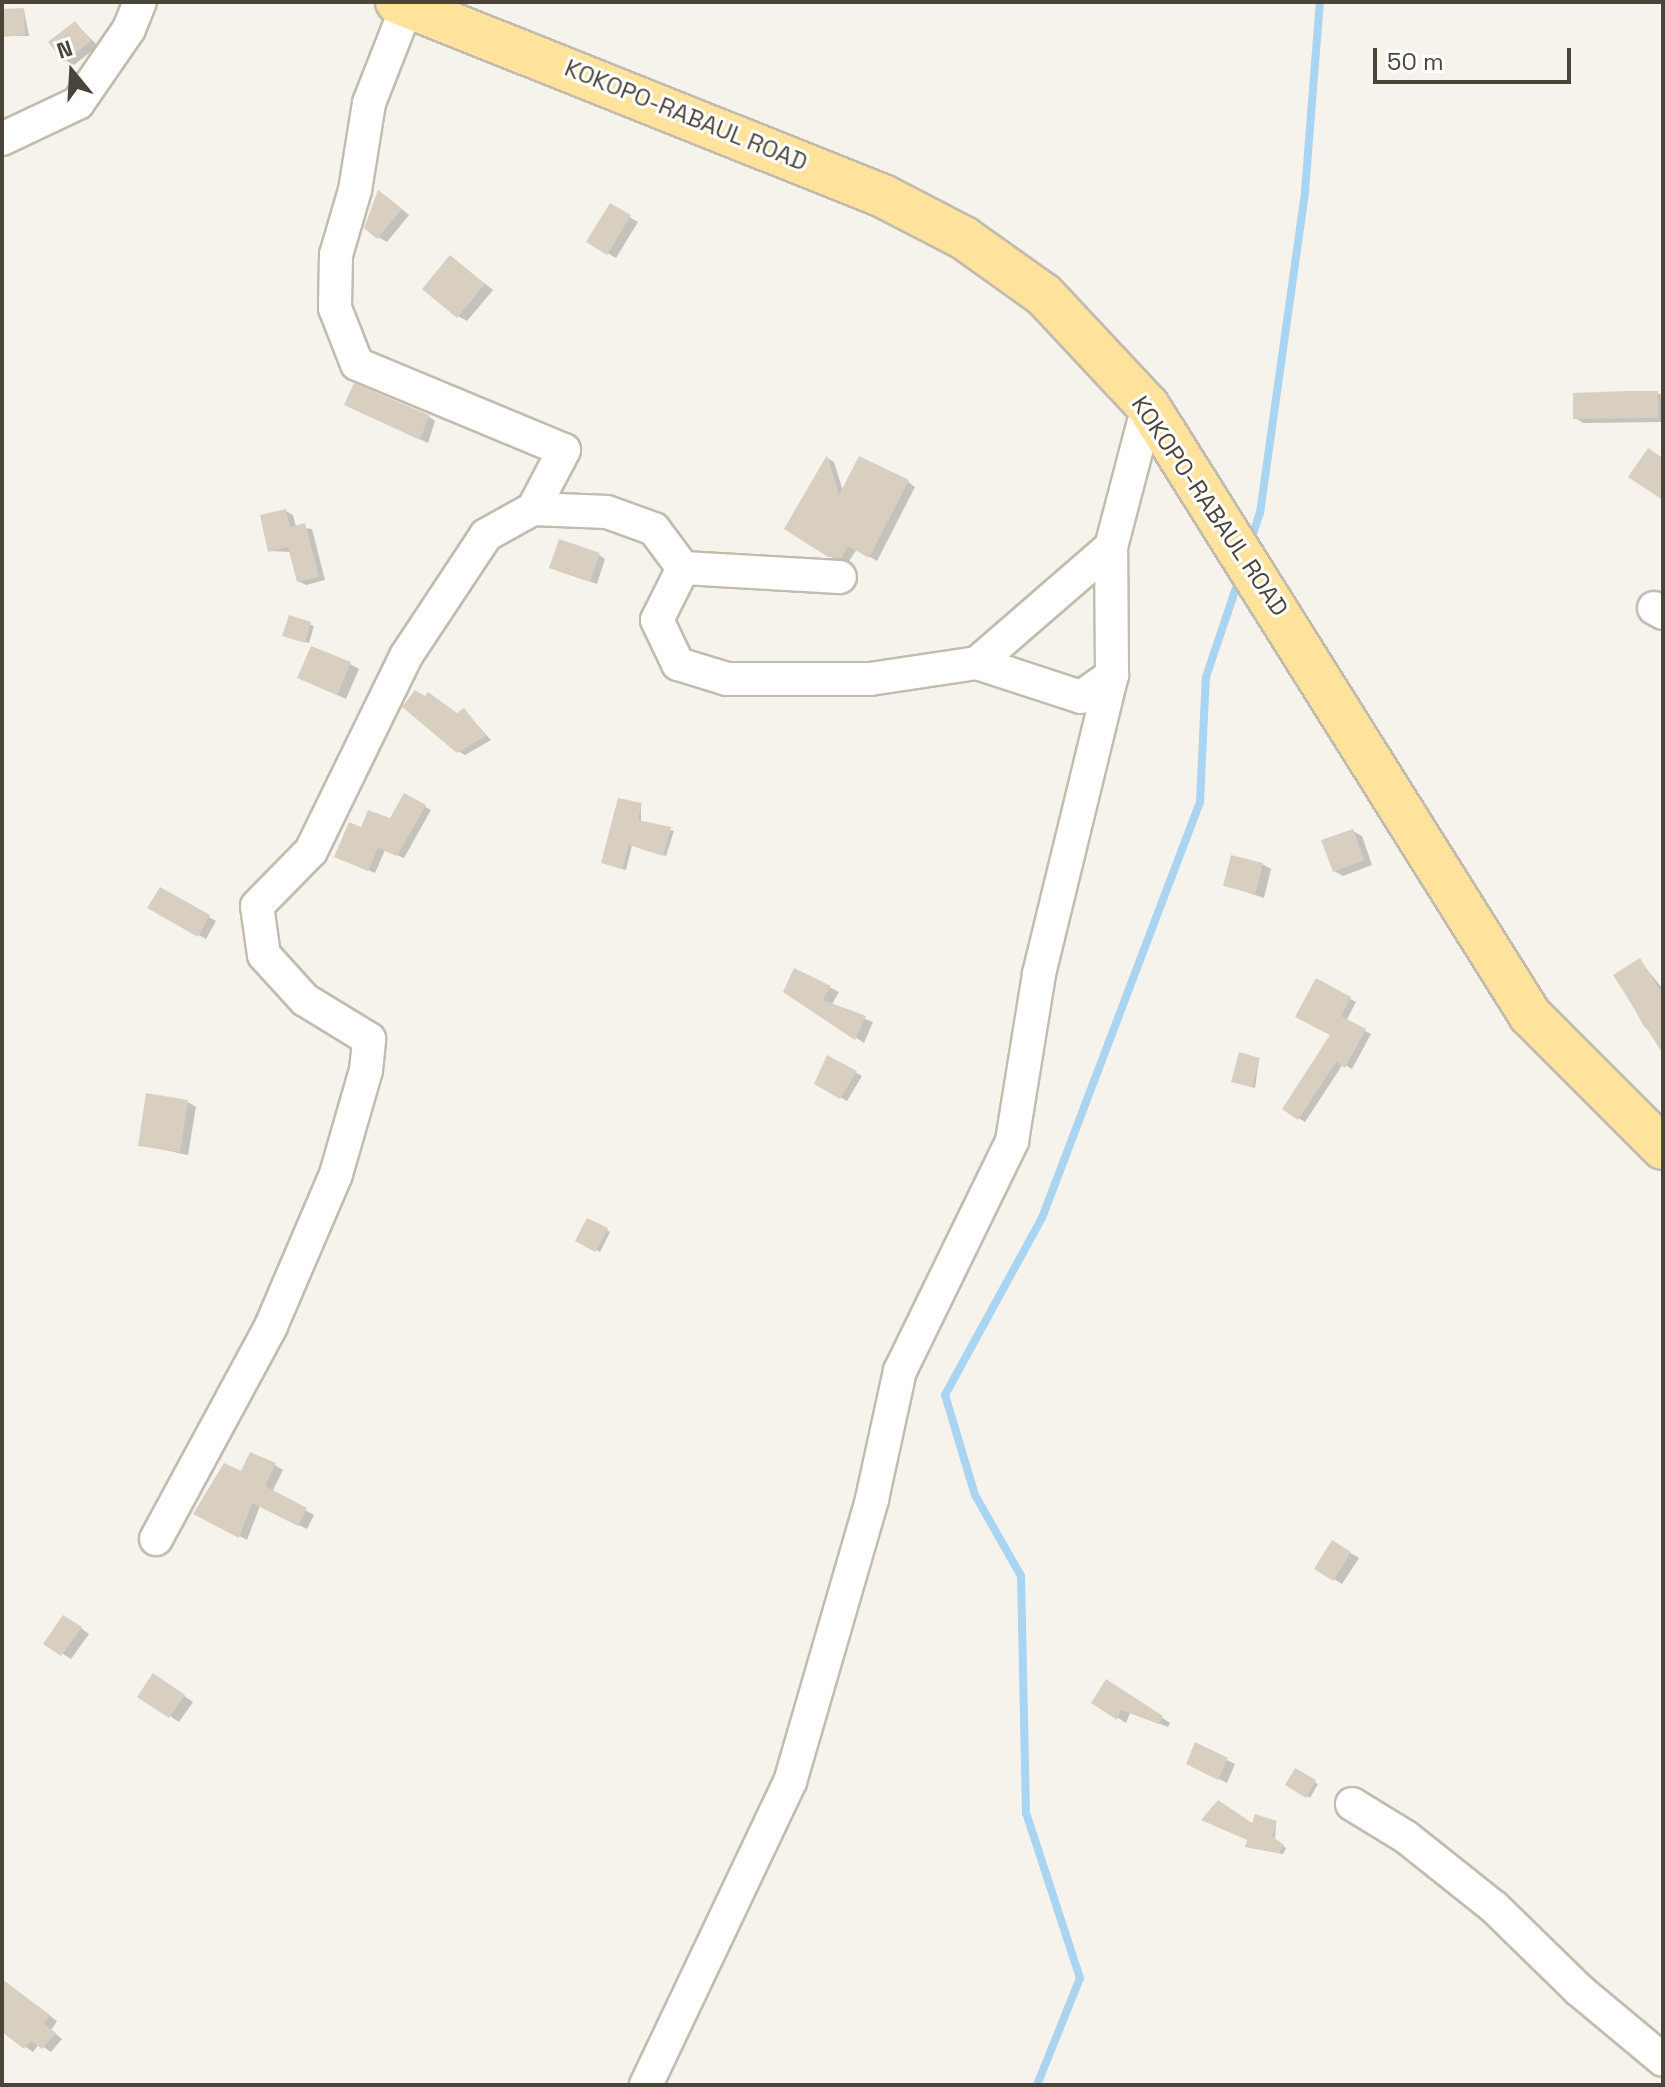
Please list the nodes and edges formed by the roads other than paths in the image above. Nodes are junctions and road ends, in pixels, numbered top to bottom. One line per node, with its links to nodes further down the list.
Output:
1 (140, 2): 3 (street)
2 (402, 4): 4 (main road, KOKOPO-RABAUL ROAD); 5 (street)
3 (2, 139)
4 (1148, 406): 6 (street); 11 (main road, KOKOPO-RABAUL ROAD)
5 (533, 509): 7 (street); 12 (street)
6 (1111, 547): 9 (street); 10 (street)
7 (683, 568): 8 (street); 9 (street)
8 (840, 577)
9 (977, 663): 10 (street)
10 (1112, 675): 15 (street)
11 (1663, 1148)
12 (156, 1539)
13 (1352, 1804): 14 (street)
14 (1663, 2060)
15 (646, 2085)

